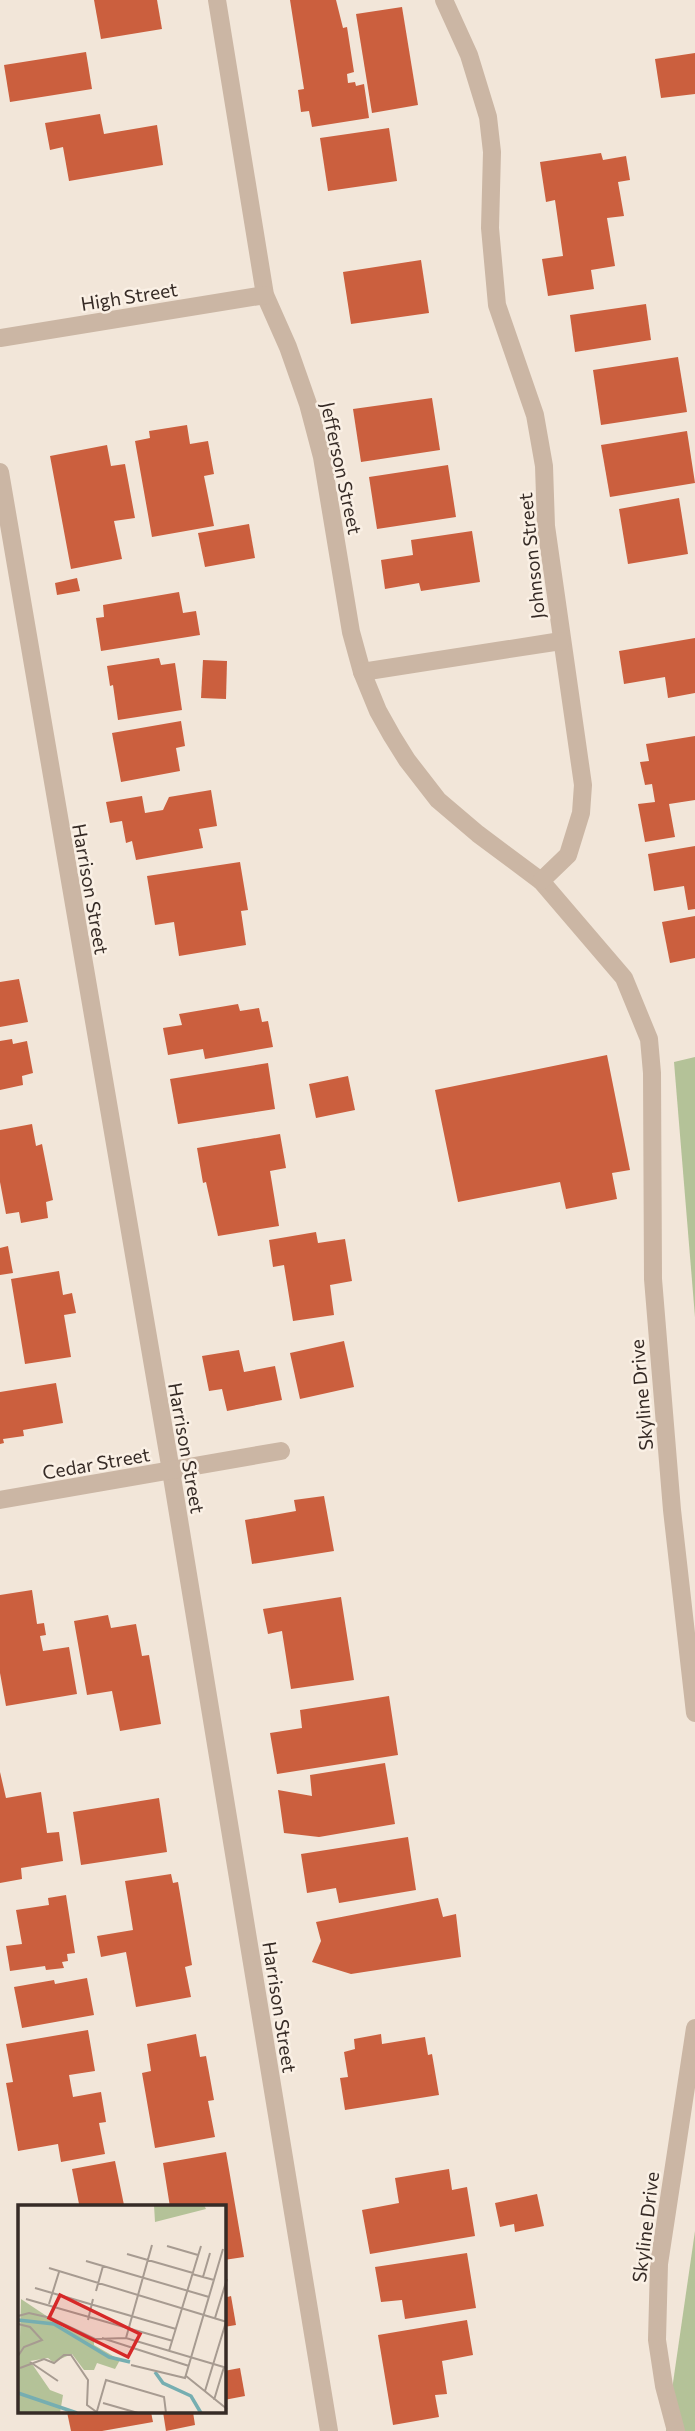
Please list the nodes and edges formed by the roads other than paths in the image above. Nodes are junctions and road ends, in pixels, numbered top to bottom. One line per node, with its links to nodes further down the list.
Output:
1 (217, 0): 3 (street, Jefferson Street)
2 (444, 0): 6 (street, Johnson Street)
3 (265, 295): 4 (street, High Street); 7 (street, Jefferson Street)
4 (0, 338)
5 (0, 472): 10 (street, Harrison Street)
6 (561, 641): 7 (street); 8 (street, Johnson Street)
7 (362, 672): 8 (street, Jefferson Street)
8 (541, 881): 12 (street, Skyline Drive)
9 (281, 1451): 10 (street, Cedar Street)
10 (171, 1471): 11 (street, Cedar Street); 14 (street, Harrison Street)
11 (0, 1500)
12 (695, 1713)
13 (695, 2028): 15 (street, Skyline Drive)
14 (328, 2431)
15 (676, 2431)

